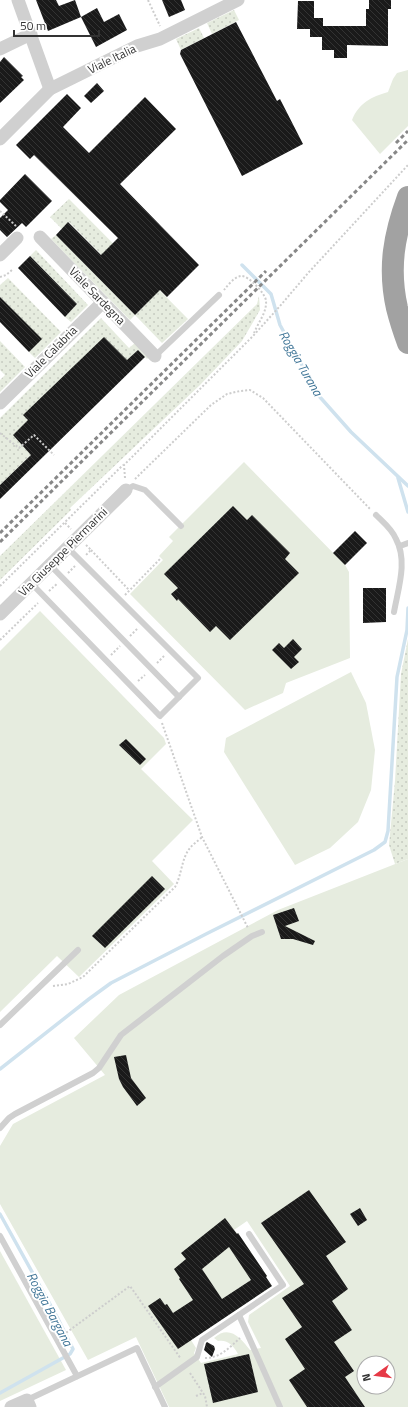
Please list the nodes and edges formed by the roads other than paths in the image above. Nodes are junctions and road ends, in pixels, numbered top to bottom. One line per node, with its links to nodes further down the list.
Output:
1 (18, 0): 3 (street)
2 (238, 0): 5 (street, Viale Italia)
3 (31, 34): 4 (street); 5 (street)
4 (0, 49)
5 (50, 89): 6 (street, Viale Italia)
6 (0, 139)
7 (408, 197): 13 (highway)
8 (40, 237): 12 (street, Viale Sardegna)
9 (17, 238): 10 (street)
10 (0, 255)
11 (219, 295): 14 (lane)
12 (102, 302): 14 (street, Viale Sardegna); 15 (street, Viale Calabria)
13 (408, 343)
14 (155, 356)
15 (0, 403)
16 (126, 490): 18 (lane); 21 (street, Via Giuseppe Piermarini)
17 (376, 515): 20 (lane)
18 (181, 526)
19 (408, 543): 20 (lane)
20 (400, 546): 24 (lane)
21 (67, 547): 22 (street, Via Giuseppe Piermarini); 26 (lane)
22 (50, 565): 23 (street, Via Giuseppe Piermarini); 26 (lane)
23 (31, 583): 25 (street, Via Giuseppe Piermarini); 26 (lane)
24 (394, 612)
25 (0, 614)
26 (179, 697)
27 (262, 932): 30 (lane)
28 (78, 950): 29 (lane)
29 (0, 1025)
30 (0, 1128)
31 (249, 1234): 33 (lane)
32 (0, 1236): 34 (lane)
33 (239, 1315): 35 (lane); 39 (lane)
34 (77, 1376): 35 (lane); 36 (lane)
35 (155, 1387): 38 (lane)
36 (28, 1403): 37 (street)
37 (11, 1407)
38 (165, 1407)
39 (280, 1407)

